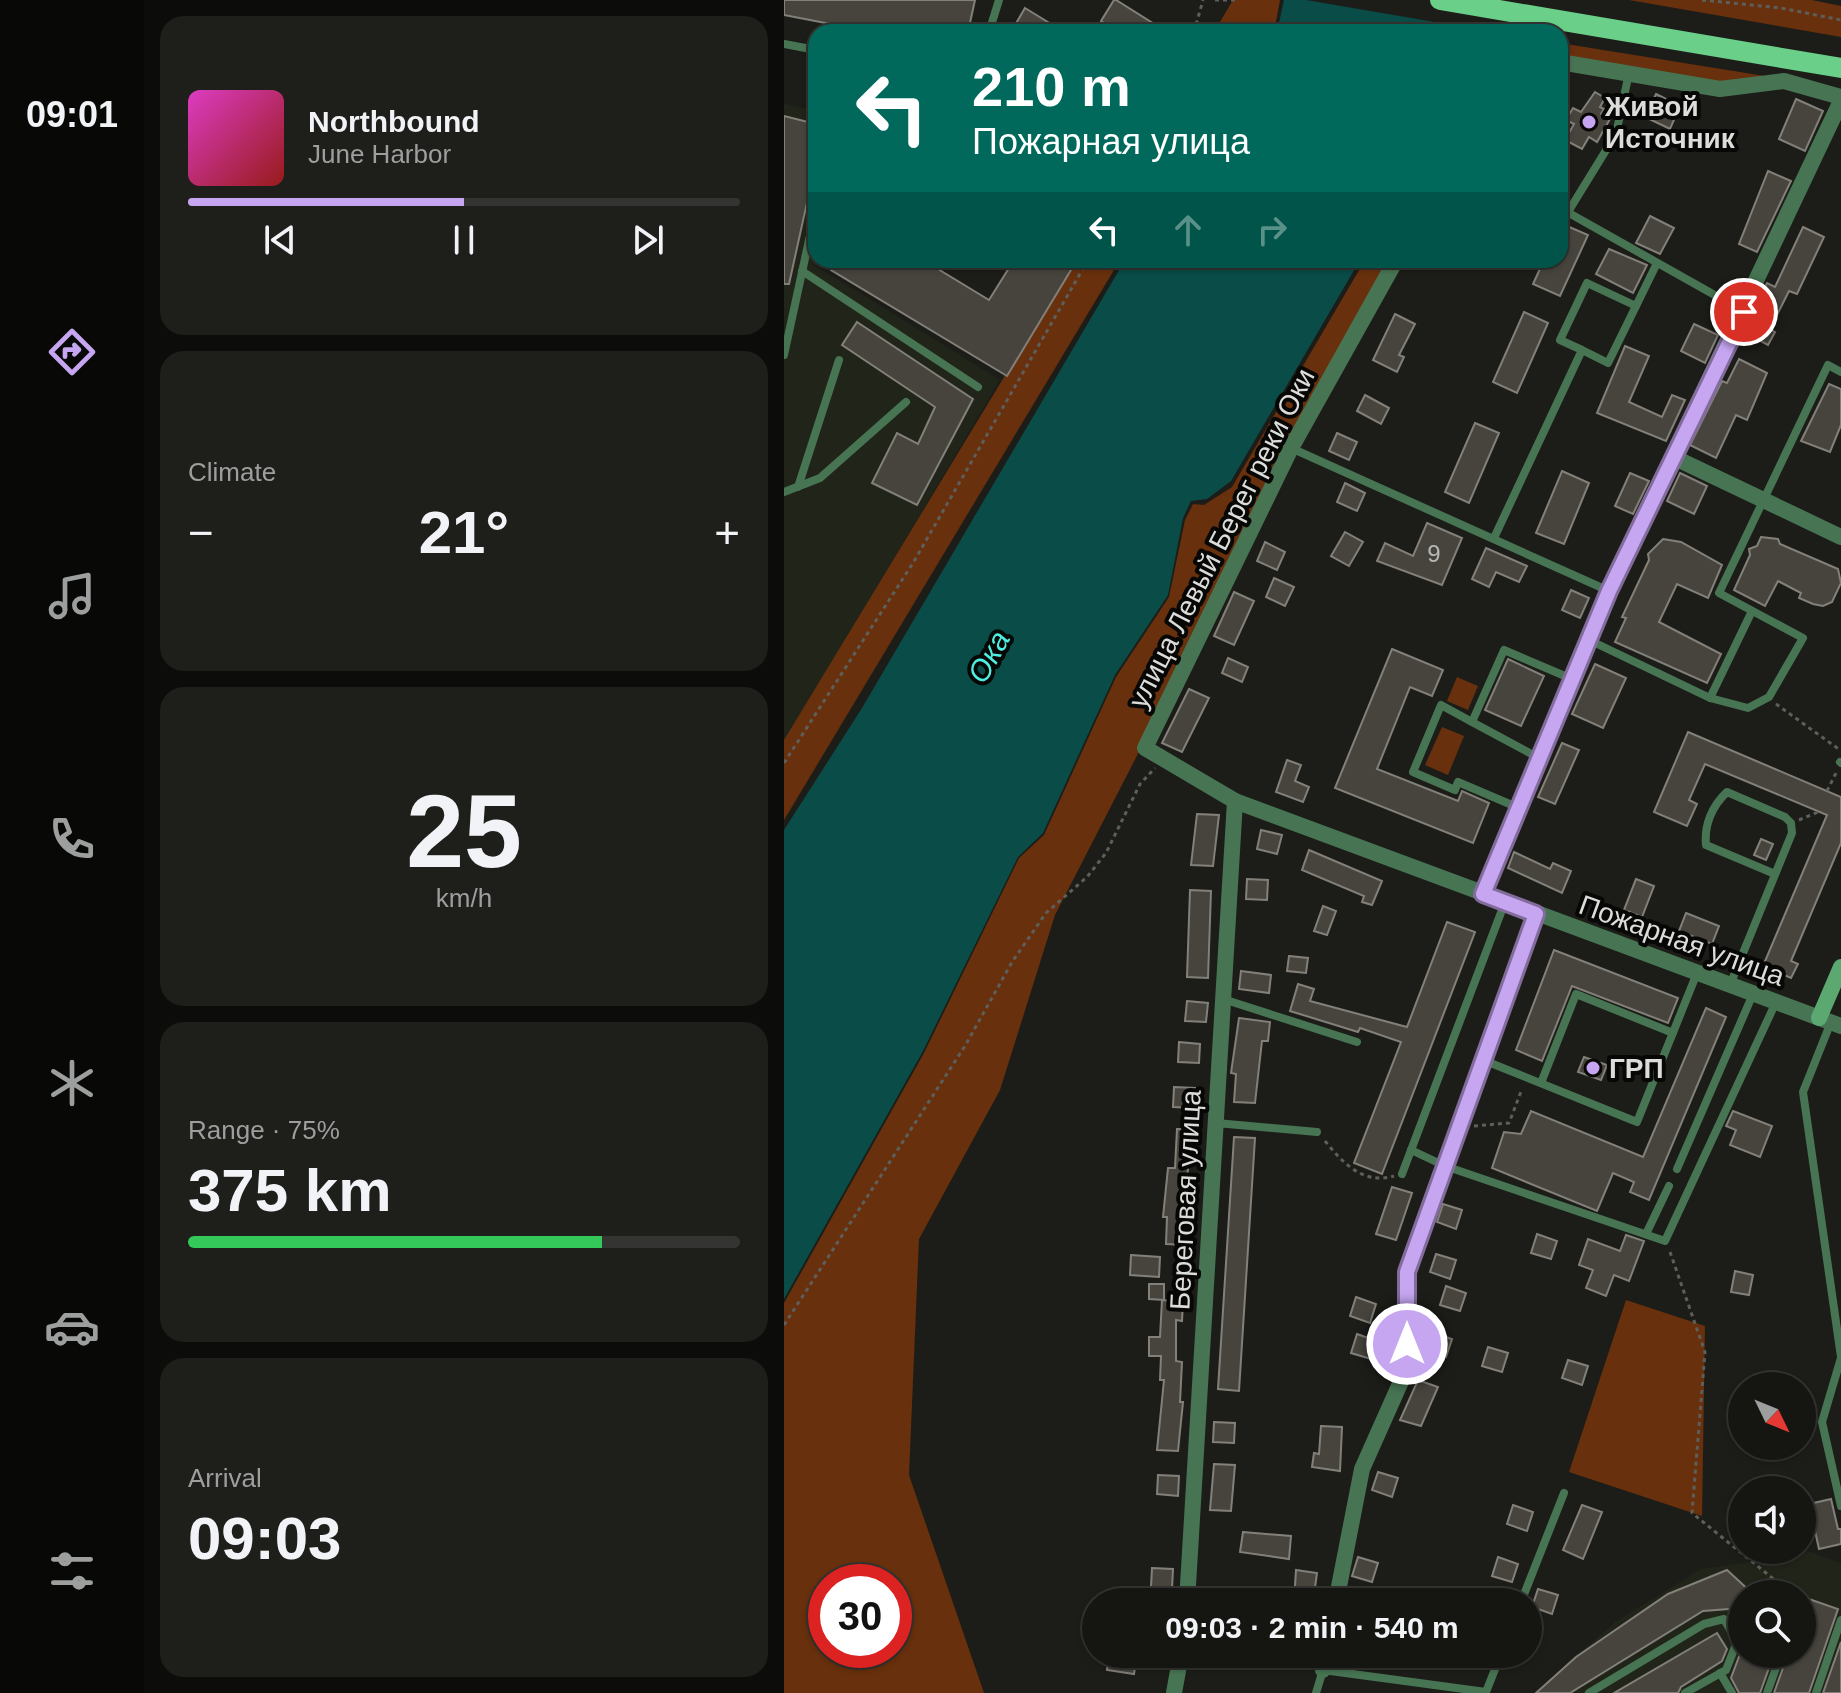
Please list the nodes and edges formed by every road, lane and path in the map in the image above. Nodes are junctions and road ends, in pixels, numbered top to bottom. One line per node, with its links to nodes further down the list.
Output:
1 (999, 0): 8 (lane)
2 (1203, 0): 9 (path)
3 (1215, 0): 4 (path)
4 (1236, 0)
5 (1440, 0): 13 (main road)
6 (1702, 0): 7 (path)
7 (1841, 20)
8 (992, 24)
9 (1196, 24)
10 (784, 44): 11 (lane)
11 (808, 48)
12 (1568, 63): 14 (street)
13 (1841, 68)
14 (1629, 73): 15 (street); 16 (lane)
15 (1841, 99): 24 (street)
16 (1568, 204)
17 (1568, 212): 19 (lane)
18 (808, 244): 22 (lane)
19 (1657, 263): 23 (lane); 24 (lane)
20 (1083, 268): 48 (path)
21 (1392, 268): 31 (street, улица Левый Берег реки Оки)
22 (802, 271): 26 (lane); 29 (lane)
23 (1636, 306): 25 (lane); 25 (lane)
24 (1744, 312): 32 (street)
25 (1582, 350): 37 (lane)
26 (784, 355)
27 (839, 360): 33 (lane)
28 (1841, 372): 35 (lane)
29 (978, 387)
30 (906, 402): 33 (lane)
31 (1291, 448): 37 (lane); 46 (street, улица Левый Берег реки Оки)
32 (1673, 457): 35 (street); 38 (street)
33 (798, 487): 34 (lane)
34 (784, 492)
35 (1763, 500): 36 (street); 39 (lane)
36 (1841, 537)
37 (1494, 538): 38 (lane)
38 (1609, 591): 40 (street)
39 (1752, 611): 42 (lane); 43 (lane)
40 (1588, 640): 41 (street); 43 (lane)
41 (1572, 679): 44 (lane); 45 (street)
42 (1769, 697): 43 (lane); 47 (path)
43 (1710, 698)
44 (1472, 722): 45 (lane); 51 (lane)
45 (1539, 758): 51 (street)
46 (1164, 759): 50 (street); 82 (path)
47 (1841, 762): 49 (path)
48 (784, 763)
49 (1827, 791)
50 (1235, 801): 55 (street, Пожарная улица); 62 (street, Береговая улица)
51 (1519, 808): 55 (street)
52 (1818, 812): 53 (path)
53 (1791, 823): 54 (lane); 54 (lane)
54 (1775, 874): 60 (lane)
55 (1483, 894): 56 (street, Пожарная улица)
56 (1505, 902): 57 (street, Пожарная улица); 74 (lane)
57 (1536, 914): 59 (street, Пожарная улица); 67 (street)
58 (1841, 967): 64 (street)
59 (1697, 973): 60 (street, Пожарная улица); 65 (lane)
60 (1730, 985): 61 (street, Пожарная улица)
61 (1753, 993): 63 (street, Пожарная улица); 73 (lane)
62 (1223, 999): 66 (lane); 70 (street, Береговая улица)
63 (1776, 1002): 64 (street, Пожарная улица); 75 (lane)
64 (1831, 1022): 83 (lane)
65 (1673, 1033): 69 (lane); 69 (lane)
66 (1357, 1042)
67 (1483, 1060): 68 (lane); 71 (street)
68 (1527, 1078): 69 (lane); 71 (path)
69 (1541, 1083)
70 (1216, 1123): 72 (lane); 87 (street, Береговая улица)
71 (1459, 1127): 76 (street)
72 (1317, 1132): 78 (path)
73 (1688, 1142): 75 (lane); 77 (lane)
74 (1411, 1150): 76 (lane); 78 (lane)
75 (1707, 1151): 81 (lane)
76 (1445, 1166): 80 (lane); 88 (street)
77 (1677, 1169)
78 (1402, 1174)
79 (1669, 1186): 80 (lane)
80 (1646, 1234): 81 (lane)
81 (1665, 1241): 86 (path)
82 (784, 1325)
83 (1841, 1358): 85 (lane)
84 (1564, 1493): 89 (lane)
85 (1841, 1506)
86 (1775, 1580)
87 (1188, 1588)
88 (1339, 1588)
89 (1527, 1588)
90 (1841, 1620): 103 (lane)
91 (1178, 1668): 97 (street)
92 (1322, 1668): 98 (lane)
93 (1356, 1668): 94 (lane)
94 (1495, 1668)
95 (1776, 1668): 102 (lane)
96 (1720, 1673): 99 (lane); 100 (lane); 101 (lane)
97 (1174, 1693)
98 (1316, 1693)
99 (1589, 1693)
100 (1685, 1693)
101 (1732, 1693)
102 (1767, 1693)
103 (1816, 1693)

